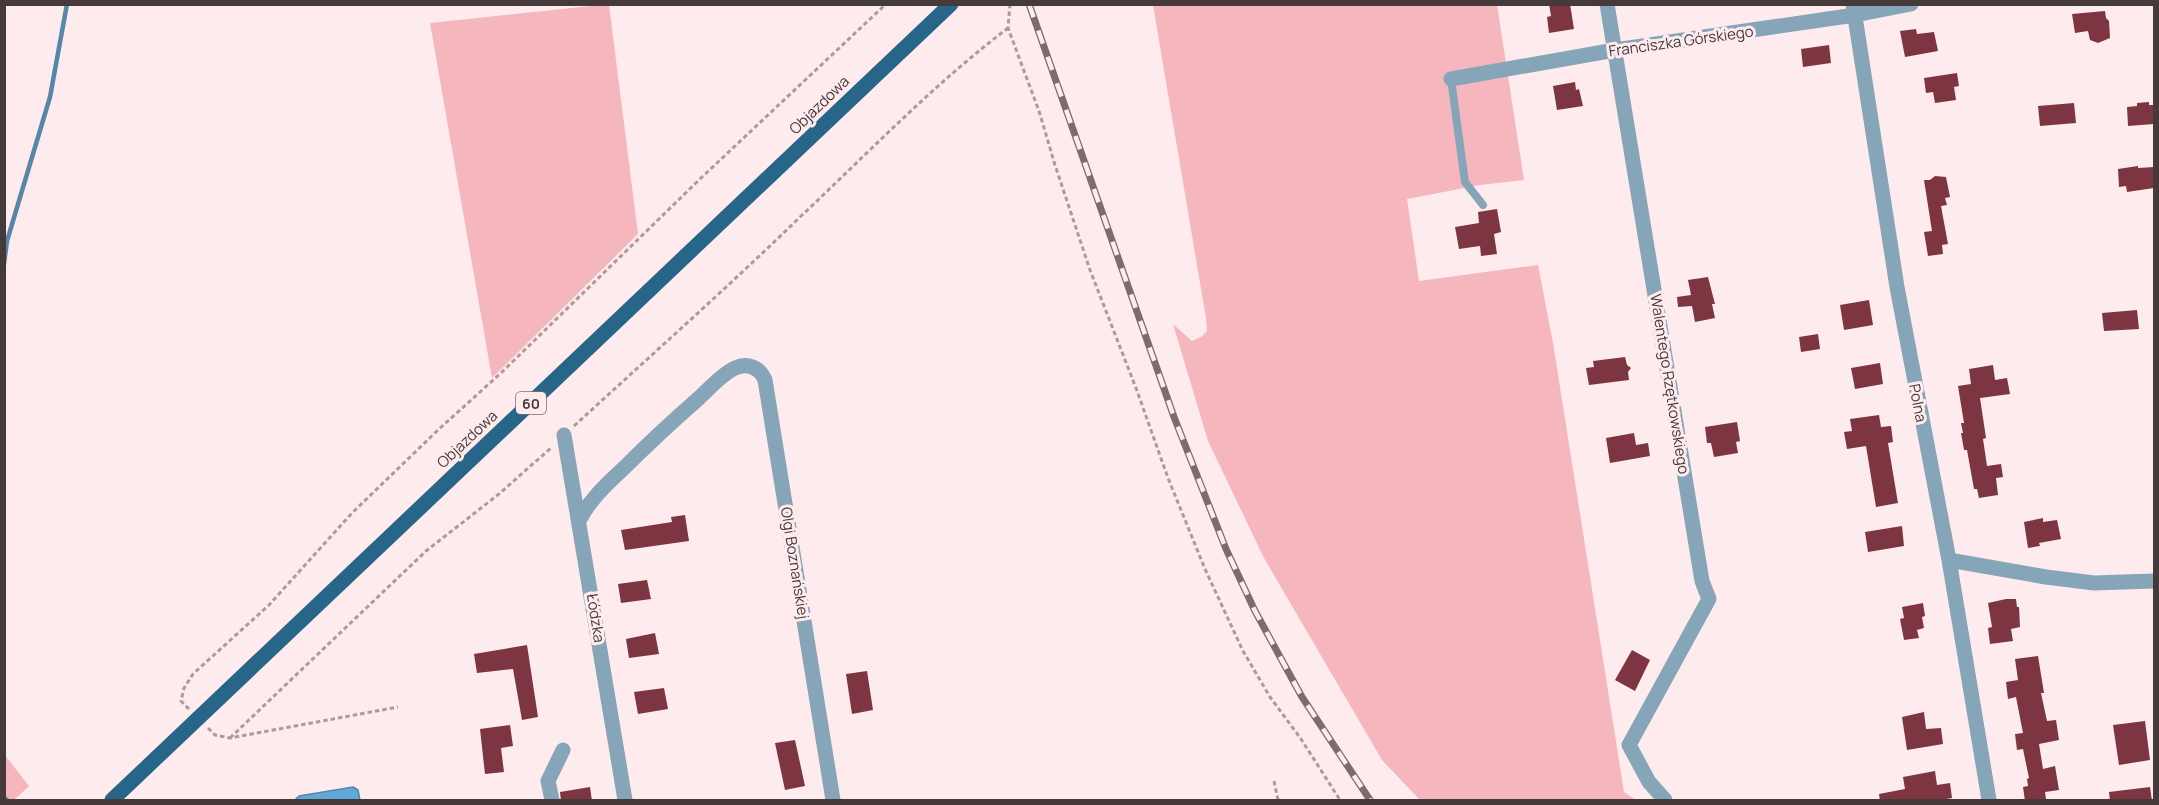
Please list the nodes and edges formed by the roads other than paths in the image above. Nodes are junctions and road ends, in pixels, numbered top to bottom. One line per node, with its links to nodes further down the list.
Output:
1 (951, 4): 13 (main road, Objazdowa / 60)
2 (1607, 4): 5 (street, Walentego Rzętkowskiego)
3 (1911, 4): 4 (street, Franciszka Górskiego)
4 (1854, 10): 5 (street, Franciszka Górskiego); 10 (street, Polna)
5 (1615, 50): 6 (street, Franciszka Górskiego); 17 (street, Walentego Rzętkowskiego)
6 (1451, 79): 7 (lane)
7 (1483, 205)
8 (564, 435): 9 (street, Łódzka)
9 (580, 519): 15 (street, Łódzka); 16 (street, Olgi Boznańskiej)
10 (1949, 560): 11 (street); 18 (street, Polna)
11 (2154, 580)
12 (563, 750): 14 (street)
13 (112, 801)
14 (552, 801)
15 (625, 801)
16 (833, 801)
17 (1665, 801)
18 (1989, 801)

